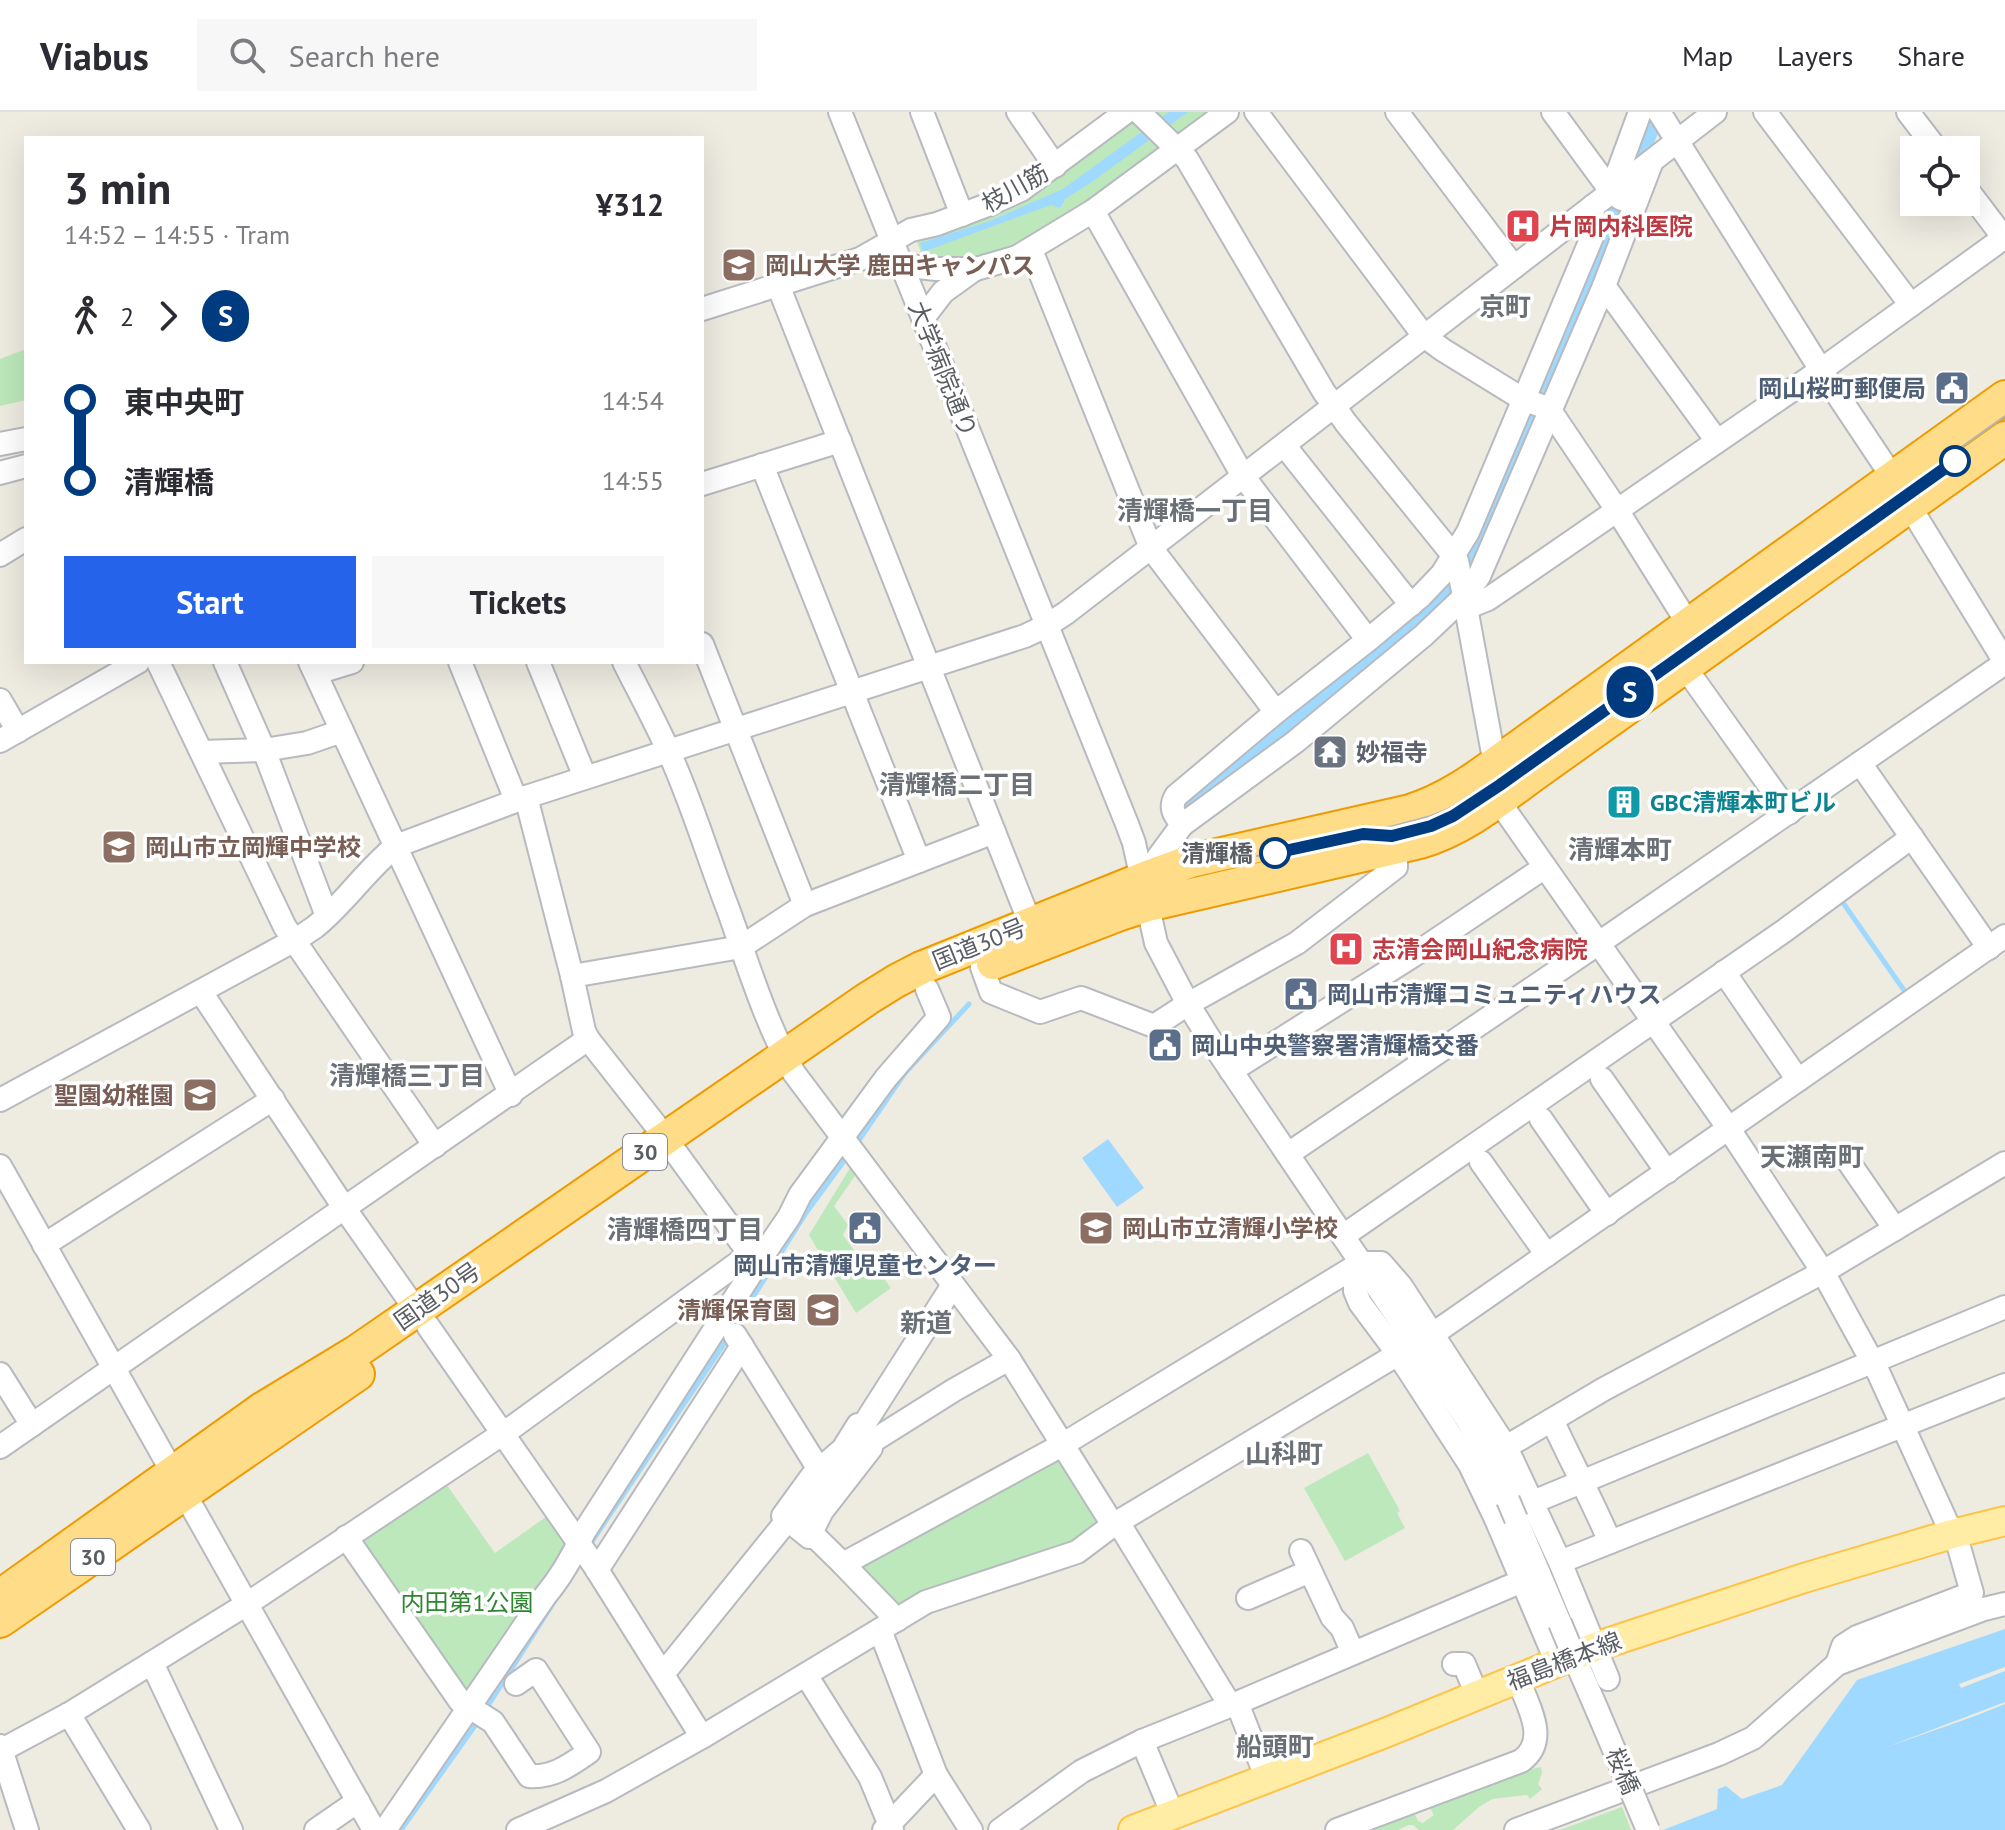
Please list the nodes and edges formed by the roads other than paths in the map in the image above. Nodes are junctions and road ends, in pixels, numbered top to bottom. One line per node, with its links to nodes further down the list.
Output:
1 (840, 112): 23 (street, 大学病院通り)
2 (922, 112): 21 (street)
3 (1018, 112): 16 (street)
4 (1126, 112): 16 (street, 枝川筋)
5 (1227, 112): 14 (street)
6 (1256, 112): 34 (street)
7 (1397, 112): 27 (street)
8 (1553, 112): 17 (street)
9 (1640, 112): 17 (street)
10 (1715, 112): 13 (street)
11 (1765, 112): 31 (street)
12 (1908, 112): 15 (street)
13 (1670, 123): 17 (street); 35 (street)
14 (1158, 130): 20 (street); 38 (street)
15 (1926, 136)
16 (1055, 166): 21 (street, 枝川筋)
17 (1621, 197): 18 (street); 30 (street)
18 (1593, 206): 27 (street); 37 (street)
19 (1980, 206): 22 (street)
20 (1093, 211): 24 (street); 48 (street)
21 (962, 215): 23 (street, 枝川筋)
22 (2004, 238): 31 (street)
23 (892, 241): 25 (street, 枝川筋); 26 (street, 大学病院通り)
24 (1031, 250): 28 (street); 54 (street)
25 (860, 259): 26 (street); 29 (street)
26 (902, 265): 28 (street); 33 (street, 大学病院通り)
27 (1514, 267): 34 (street)
28 (976, 269): 33 (street)
29 (778, 285): 32 (street); 41 (street)
30 (1604, 286): 37 (street); 42 (street)
31 (1911, 305): 35 (street)
32 (704, 308)
33 (923, 318): 60 (street, 大学病院通り)
34 (1424, 336): 37 (street); 38 (street)
35 (1821, 370): 42 (street); 49 (street)
36 (2005, 397): 49 (highway, 国道30号 / 30)
37 (1538, 405): 52 (street); 56 (street); 57 (street)
38 (1333, 406): 44 (street); 56 (street)
39 (2005, 438): 51 (highway, 国道30号 / 30)
40 (24, 439): 43 (street)
41 (840, 441): 45 (street); 71 (street)
42 (1717, 441): 52 (street)
43 (0, 444)
44 (1284, 445): 48 (street); 58 (street)
45 (762, 465): 50 (street); 74 (street)
46 (24, 467): 47 (street)
47 (0, 473)
48 (1243, 476): 54 (street); 61 (street)
49 (1891, 477): 51 (street); 59 (highway, 国道30号 / 30)
50 (704, 483)
51 (1909, 506): 63 (street); 72 (highway, 国道30号 / 30)
52 (1617, 510): 57 (street); 59 (street)
53 (24, 540): 55 (street)
54 (1151, 548): 60 (street); 76 (street)
55 (0, 555)
56 (1455, 558): 57 (street); 58 (street)
57 (1464, 597): 84 (street); 89 (street)
58 (1411, 605): 61 (street)
59 (1689, 625): 84 (highway, 国道30号 / 30)
60 (1046, 626): 71 (street); 96 (street, 大学病院通り)
61 (1368, 640): 76 (street)
62 (704, 649): 77 (street)
63 (2003, 652): 83 (street)
64 (135, 664): 79 (street)
65 (159, 664): 82 (street)
66 (226, 664): 80 (street)
67 (339, 664): 73 (street)
68 (461, 664): 87 (street)
69 (539, 664): 85 (street)
70 (625, 664): 81 (street)
71 (929, 666): 74 (street); 90 (street)
72 (1684, 666): 86 (highway, 国道30号 / 30); 88 (street)
73 (313, 668): 78 (street)
74 (851, 691): 77 (street); 94 (street)
75 (0, 700): 79 (street)
76 (1276, 712): 89 (street)
77 (735, 728): 81 (street); 97 (street)
78 (342, 731): 80 (street); 92 (street)
79 (9, 736)
80 (264, 750): 82 (street); 98 (street)
81 (667, 750): 85 (street); 103 (street)
82 (202, 752): 100 (street)
83 (1860, 763): 88 (street); 91 (street)
84 (1495, 764): 86 (street); 96 (highway, 国道30号 / 30)
85 (585, 777): 87 (street)
86 (1503, 797): 93 (highway, 国道30号 / 30); 95 (street)
87 (521, 799): 92 (street); 106 (street)
88 (1789, 813): 102 (street)
89 (1182, 825): 96 (street)
90 (994, 832): 94 (street); 99 (street)
91 (1912, 837): 101 (street); 105 (street)
92 (396, 846): 98 (street); 116 (street)
93 (1396, 847): 96 (highway, 国道30号 / 30); 109 (street)
94 (919, 861): 97 (street)
95 (1545, 867): 102 (street); 113 (street)
96 (1145, 892): 99 (highway, 国道30号 / 30); 104 (highway, 国道30号 / 30); 109 (street, 大学病院通り)
97 (805, 905): 103 (street)
98 (327, 916): 100 (street)
99 (1030, 923): 112 (highway, 国道30号 / 30)
100 (293, 941): 108 (street); 122 (street)
101 (1997, 942): 115 (street)
102 (1599, 943): 110 (street); 124 (street)
103 (741, 947): 106 (street); 112 (street)
104 (982, 967): 107 (highway, 国道30号 / 30); 109 (street)
105 (1724, 972): 110 (street); 115 (street)
106 (572, 976): 111 (street)
107 (927, 989): 112 (highway, 国道30号 / 30); 121 (street)
108 (201, 992): 117 (street); 118 (street)
109 (1188, 1004): 113 (street, 大学病院通り)
110 (1653, 1021): 120 (street); 133 (street)
111 (588, 1039): 116 (street); 123 (street)
112 (790, 1065): 121 (street); 123 (highway, 国道30号 / 30)
113 (1231, 1071): 124 (street, 大学病院通り)
114 (1602, 1079): 129 (street)
115 (1798, 1080): 120 (street)
116 (511, 1095): 122 (street)
117 (273, 1099): 130 (street); 134 (street)
118 (0, 1100)
119 (1541, 1119): 131 (street)
120 (1729, 1129): 129 (street); 138 (street)
121 (849, 1145): 136 (street); 139 (street)
122 (435, 1146): 130 (street)
123 (672, 1146): 136 (street); 141 (highway, 国道30号 / 30)
124 (1288, 1154): 133 (street, 大学病院通り)
125 (1848, 1161): 132 (street)
126 (1481, 1162): 135 (street)
127 (2005, 1163): 132 (street)
128 (0, 1166): 134 (street)
129 (1667, 1172): 131 (street)
130 (345, 1209): 141 (street); 147 (street)
131 (1607, 1214): 135 (street)
132 (1895, 1229): 138 (street)
133 (1343, 1236): 137 (street, 大学病院通り)
134 (44, 1245): 147 (street)
135 (1547, 1255): 143 (street)
136 (753, 1259): 142 (street); 153 (street)
137 (1361, 1263): 143 (street); 144 (street); 155 (street); 162 (street, 大学病院通り)
138 (1823, 1272): 146 (street); 150 (street)
139 (953, 1285): 145 (street); 154 (street)
140 (2005, 1307): 146 (street)
141 (422, 1318): 153 (street); 160 (highway, 国道30号 / 30)
142 (733, 1332): 158 (street); 170 (street); 170 (street)
143 (1433, 1334): 157 (street)
144 (1398, 1354): 162 (street); 165 (street)
145 (1009, 1359): 154 (street); 155 (street)
146 (1873, 1362): 152 (street); 159 (street)
147 (114, 1368): 151 (street); 160 (street)
148 (0, 1374): 151 (street)
149 (2005, 1385): 152 (street)
150 (1552, 1420): 157 (street); 159 (street)
151 (32, 1425): 156 (street)
152 (1902, 1425): 167 (street); 169 (street)
153 (503, 1433): 168 (street); 170 (street)
154 (865, 1436): 158 (street); 158 (street); 166 (street)
155 (1062, 1445): 165 (street); 172 (street)
156 (0, 1447)
157 (1506, 1447): 161 (street)
158 (822, 1474): 163 (street)
159 (1582, 1481): 161 (street); 169 (street)
160 (180, 1483): 174 (highway, 国道30号 / 30); 176 (street); 178 (highway, 国道30号 / 30)
161 (1533, 1502): 162 (street); 171 (street)
162 (1507, 1512): 173 (street); 181 (street, bridge)
163 (791, 1518): 166 (street); 185 (street)
164 (2005, 1521): 167 (main road, 福島橋本線)
165 (1115, 1524): 179 (street); 191 (street)
166 (811, 1533): 172 (street)
167 (1954, 1534): 181 (main road, 福島橋本線); 184 (street)
168 (346, 1537): 176 (street); 192 (street)
169 (1610, 1542): 171 (street)
170 (588, 1557): 185 (street); 192 (street)
171 (1560, 1562): 181 (street)
172 (843, 1564): 179 (street)
173 (1522, 1581): 180 (street); 181 (street)
174 (0, 1596)
175 (1248, 1598): 180 (street)
176 (247, 1604): 182 (street); 199 (street)
177 (2005, 1604): 184 (street)
178 (0, 1621)
179 (888, 1625): 186 (street); 197 (street)
180 (1353, 1653): 191 (street)
181 (1576, 1656): 187 (main road, 福島橋本線); 188 (street); 214 (street, 桜橋, bridge)
182 (152, 1663): 193 (street); 204 (street)
183 (1454, 1664): 190 (street)
184 (1837, 1664): 213 (street)
185 (663, 1674): 194 (street)
186 (806, 1675): 194 (street); 201 (street)
187 (1518, 1679): 190 (main road, 福島橋本線); 212 (street)
188 (1608, 1679)
189 (516, 1684): 192 (street)
190 (1477, 1695): 198 (main road, 福島橋本線)
191 (1234, 1704): 195 (street); 198 (street)
192 (476, 1712): 207 (street)
193 (69, 1714): 196 (street); 203 (street)
194 (702, 1737): 208 (street)
195 (1142, 1741): 200 (street); 210 (street)
196 (1, 1749): 202 (street)
197 (936, 1775): 201 (street); 209 (street)
198 (1267, 1779): 200 (main road, 福島橋本線)
199 (358, 1801): 205 (street); 206 (street)
200 (1173, 1815): 211 (main road, 福島橋本線)
201 (888, 1828)
202 (27, 1830)
203 (139, 1830)
204 (231, 1830)
205 (316, 1830)
206 (374, 1830)
207 (385, 1830)
208 (518, 1830)
209 (971, 1830)
210 (1000, 1830)
211 (1133, 1830)
212 (1337, 1830)
213 (1516, 1830)
214 (1648, 1830)

